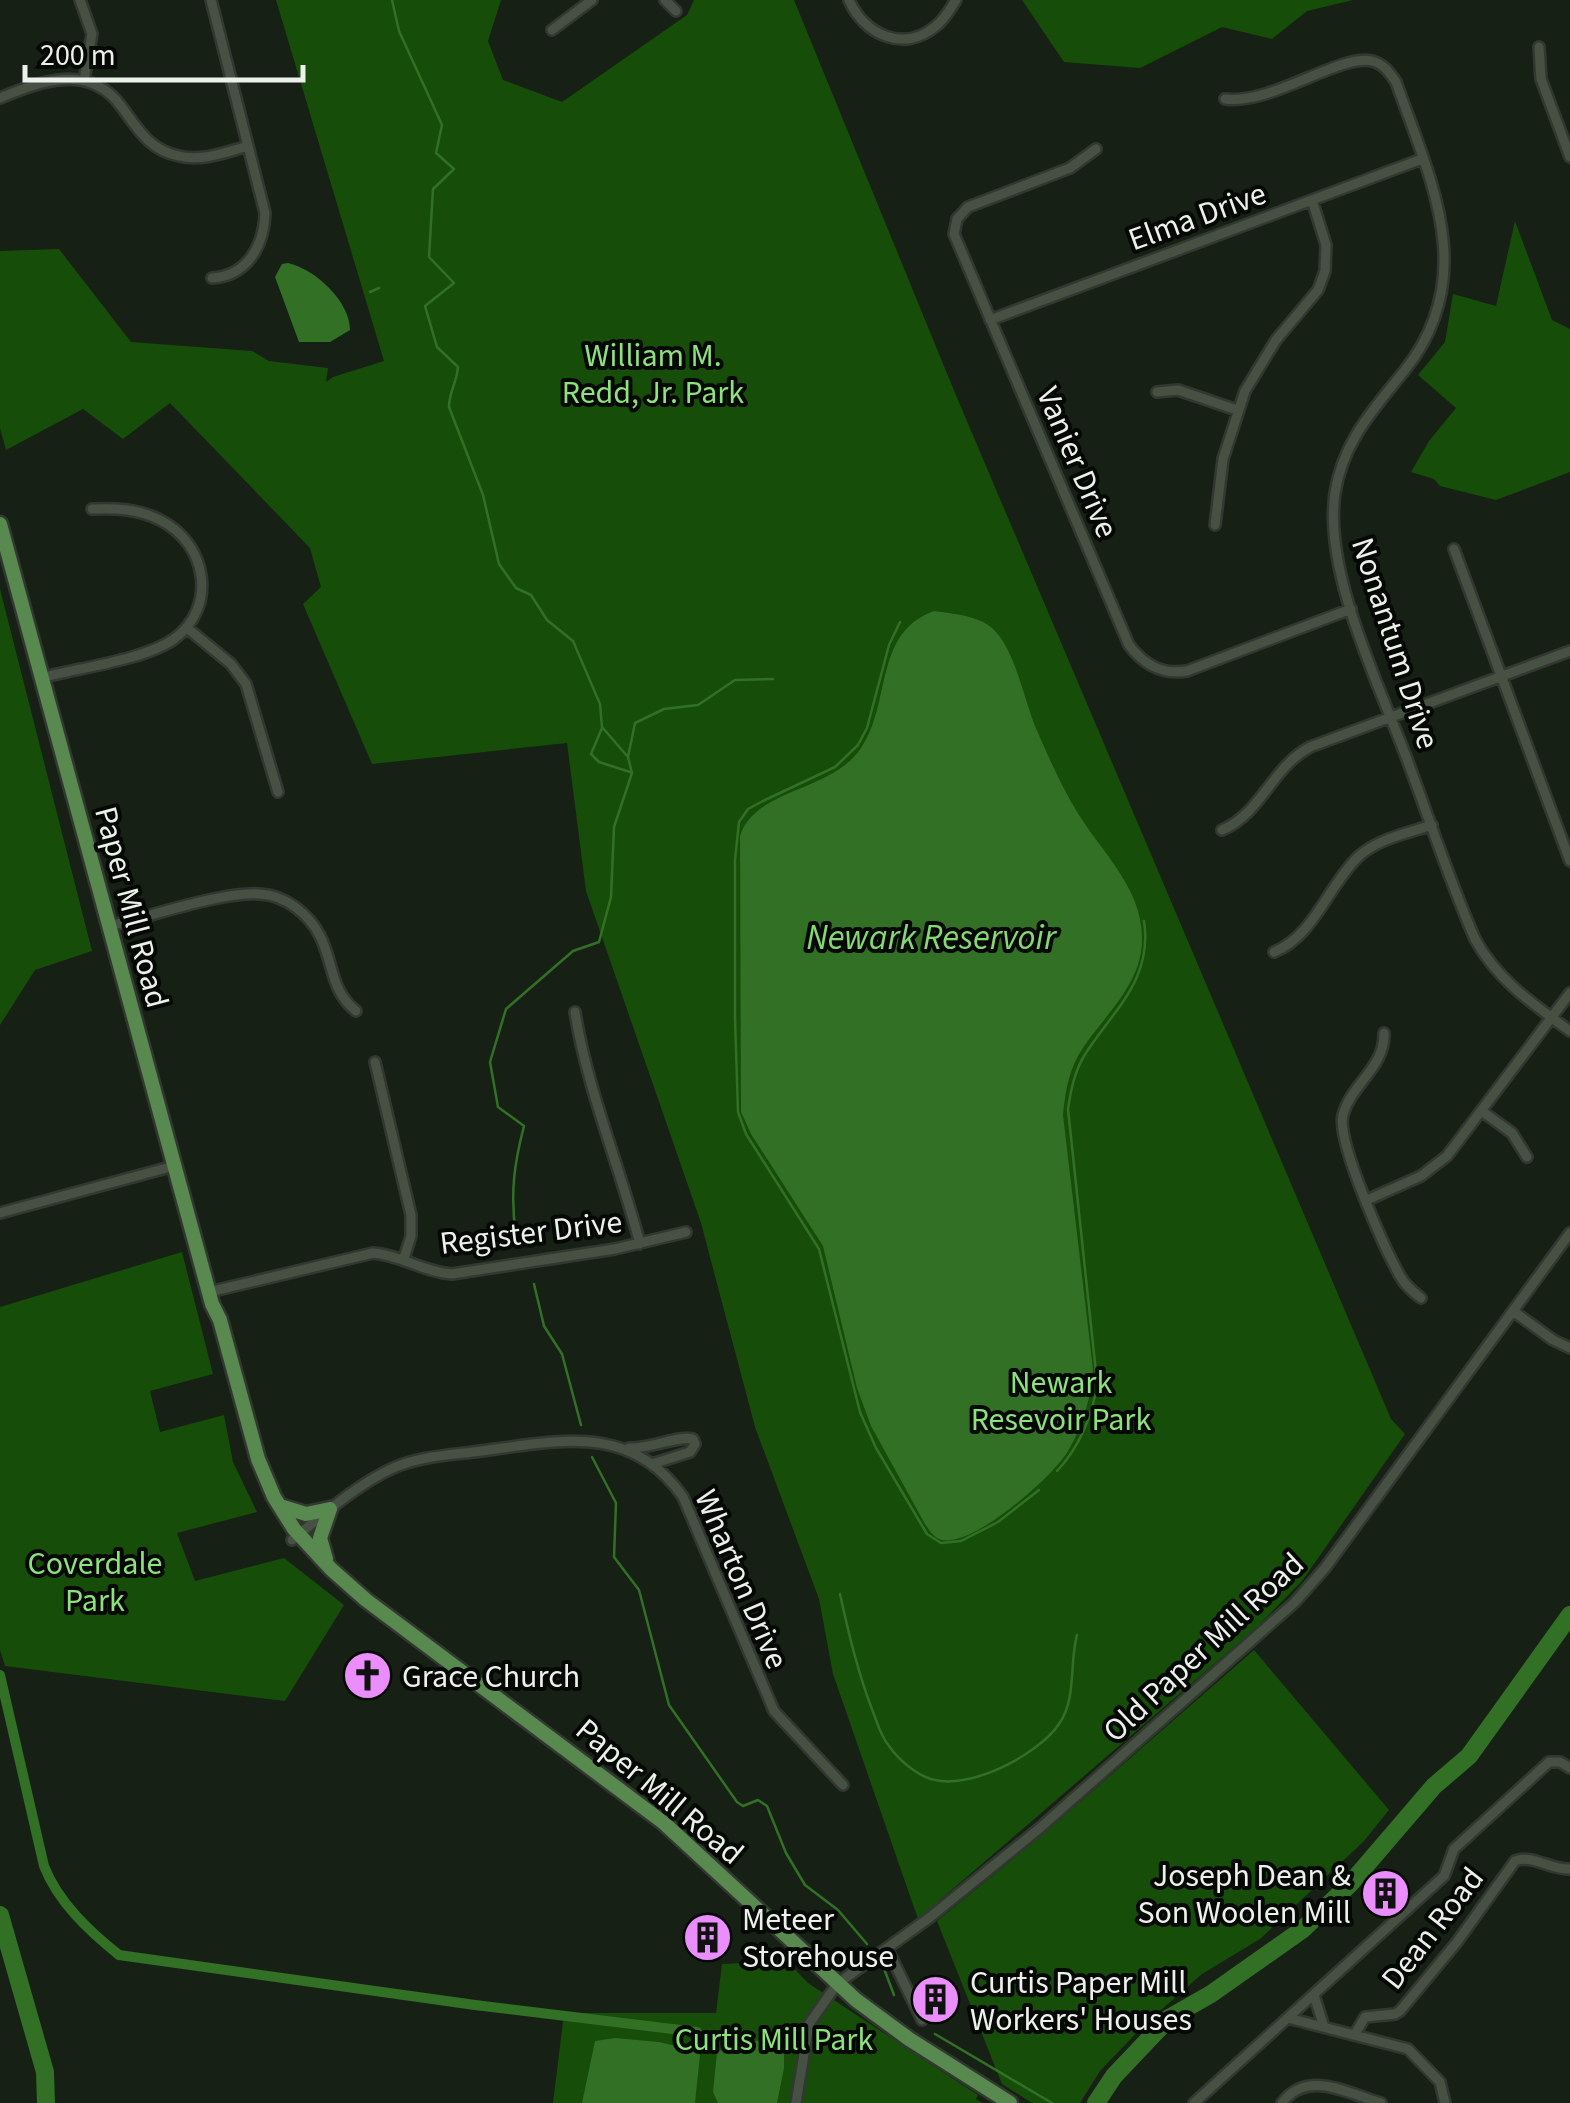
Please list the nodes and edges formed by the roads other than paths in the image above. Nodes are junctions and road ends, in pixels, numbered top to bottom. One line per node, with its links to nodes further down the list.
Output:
1 (80, 0): 10 (street)
2 (210, 0): 13 (street)
3 (592, 0): 8 (street)
4 (666, 0): 7 (street)
5 (850, 0): 6 (street)
6 (956, 0)
7 (676, 11)
8 (552, 30)
9 (1539, 47): 15 (street)
10 (84, 80): 11 (street); 13 (street)
11 (0, 98)
12 (1225, 100): 16 (street, Nonantum Drive)
13 (248, 146): 18 (street)
14 (1096, 149): 19 (street, Vanier Drive)
15 (1570, 157)
16 (1422, 159): 17 (street, Elma Drive); 26 (street, Nonantum Drive)
17 (1312, 200): 19 (street, Elma Drive); 21 (street)
18 (212, 278)
19 (990, 320): 26 (street, Vanier Drive)
20 (1157, 392): 21 (street)
21 (1237, 410): 24 (street)
22 (92, 509): 27 (street)
23 (0, 524): 30 (main road, Paper Mill Road)
24 (1215, 524)
25 (1454, 549): 29 (street)
26 (1351, 609): 31 (street, Nonantum Drive)
27 (187, 628): 30 (street); 32 (street)
28 (1570, 652): 29 (street)
29 (1500, 677): 31 (street); 35 (street)
30 (41, 678): 36 (main road, Paper Mill Road)
31 (1391, 717): 33 (street, Nonantum Drive); 34 (street)
32 (278, 792)
33 (1432, 825): 37 (street); 41 (street, Nonantum Drive)
34 (1222, 830)
35 (1570, 861)
36 (110, 926): 39 (street); 47 (main road, Paper Mill Road)
37 (1274, 952)
38 (1570, 992): 41 (street)
39 (356, 1011)
40 (575, 1012): 52 (street)
41 (1552, 1017): 42 (street, Nonantum Drive); 45 (street)
42 (1570, 1030)
43 (1384, 1033): 48 (street)
44 (375, 1062): 53 (street)
45 (1483, 1112): 46 (street); 48 (street)
46 (1527, 1157)
47 (174, 1166): 49 (street); 54 (main road, Paper Mill Road)
48 (1367, 1200): 55 (street)
49 (0, 1213)
50 (686, 1232): 52 (street, Register Drive)
51 (1570, 1233): 56 (street, Old Paper Mill Road)
52 (640, 1244): 53 (street, Register Drive)
53 (404, 1258): 54 (street, Register Drive)
54 (210, 1298): 60 (main road, Paper Mill Road); 62 (main road, Paper Mill Road)
55 (1421, 1298)
56 (1513, 1311): 57 (street); 68 (street, Old Paper Mill Road)
57 (1570, 1348)
58 (622, 1447): 59 (street, Wharton Drive); 59 (street); 61 (street, Wharton Drive)
59 (652, 1464): 66 (street, Wharton Drive)
60 (280, 1506): 61 (main road); 62 (main road, Paper Mill Road)
61 (330, 1510): 62 (street, Wharton Drive); 63 (main road)
62 (295, 1538): 63 (main road, Paper Mill Road); 64 (main road, Paper Mill Road)
63 (331, 1569): 64 (main road, Paper Mill Road)
64 (366, 1600): 69 (main road, Paper Mill Road)
65 (1570, 1768): 70 (street)
66 (843, 1785)
67 (1570, 1870): 74 (street, Dean Road)
68 (887, 1948): 69 (street, Old Paper Mill Road); 72 (street)
69 (837, 1984): 75 (street, Old Paper Mill Road); 76 (main road, Paper Mill Road)
70 (1314, 1995): 71 (street); 73 (street)
71 (1288, 2018): 73 (street); 77 (street)
72 (922, 2020)
73 (1324, 2027): 74 (street)
74 (1355, 2034): 80 (street)
75 (796, 2103)
76 (1010, 2103)
77 (1194, 2103)
78 (1282, 2103): 79 (street)
79 (1381, 2103)
80 (1445, 2103)

